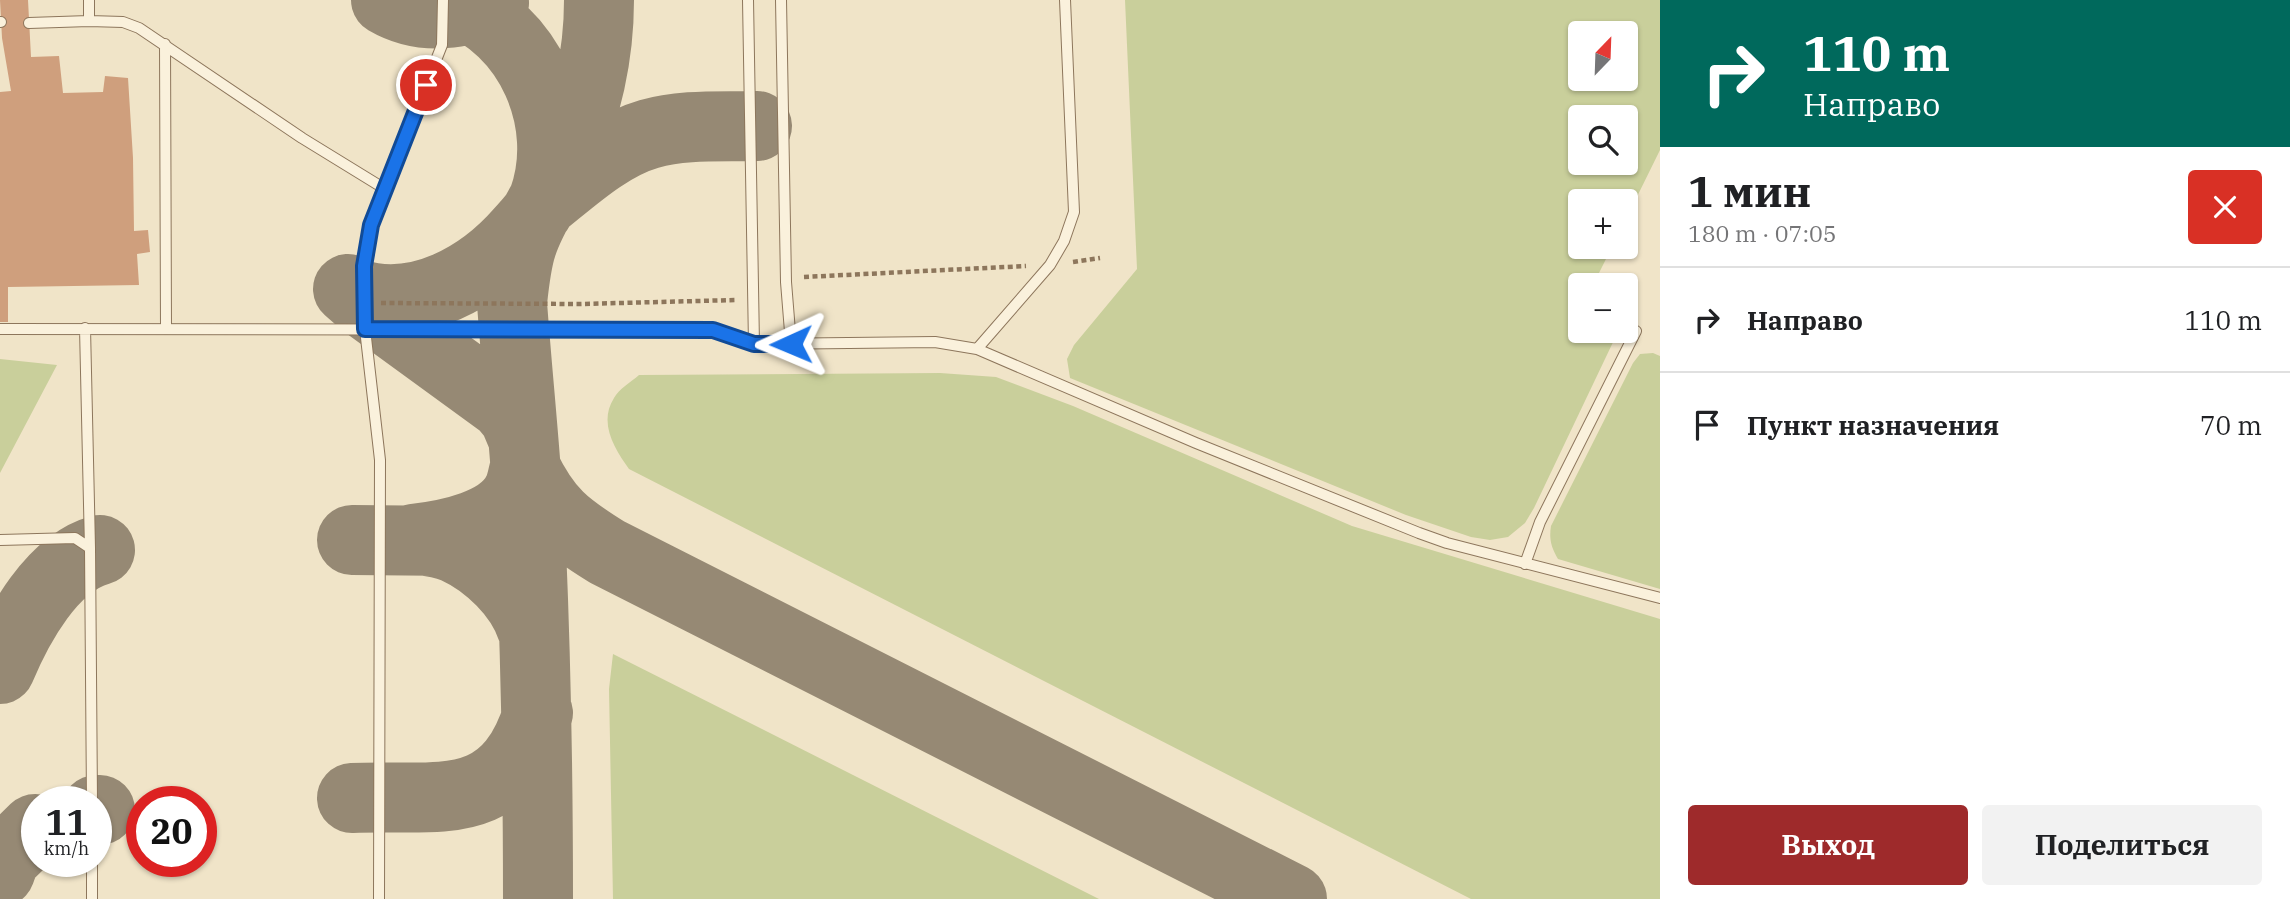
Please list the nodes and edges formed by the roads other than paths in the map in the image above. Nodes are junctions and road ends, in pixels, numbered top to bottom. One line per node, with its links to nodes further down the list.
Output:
1 (89, 0): 6 (lane)
2 (443, 0): 9 (lane)
3 (748, 0): 15 (lane)
4 (781, 0): 16 (lane)
5 (1065, 0): 17 (lane)
6 (89, 20): 7 (lane); 8 (lane)
7 (29, 23)
8 (165, 44): 9 (lane); 11 (lane)
9 (385, 189): 13 (lane)
10 (85, 328): 11 (lane); 12 (lane); 19 (lane)
11 (166, 328): 13 (lane)
12 (0, 329)
13 (365, 329): 15 (lane); 25 (lane)
14 (1630, 343): 20 (lane)
15 (754, 344): 16 (lane)
16 (791, 344): 17 (lane)
17 (977, 349): 20 (lane)
18 (0, 540): 19 (lane)
19 (90, 548): 22 (lane)
20 (1525, 564): 21 (lane)
21 (1660, 598)
22 (92, 786)
23 (92, 877): 24 (lane)
24 (92, 899)
25 (379, 899)

